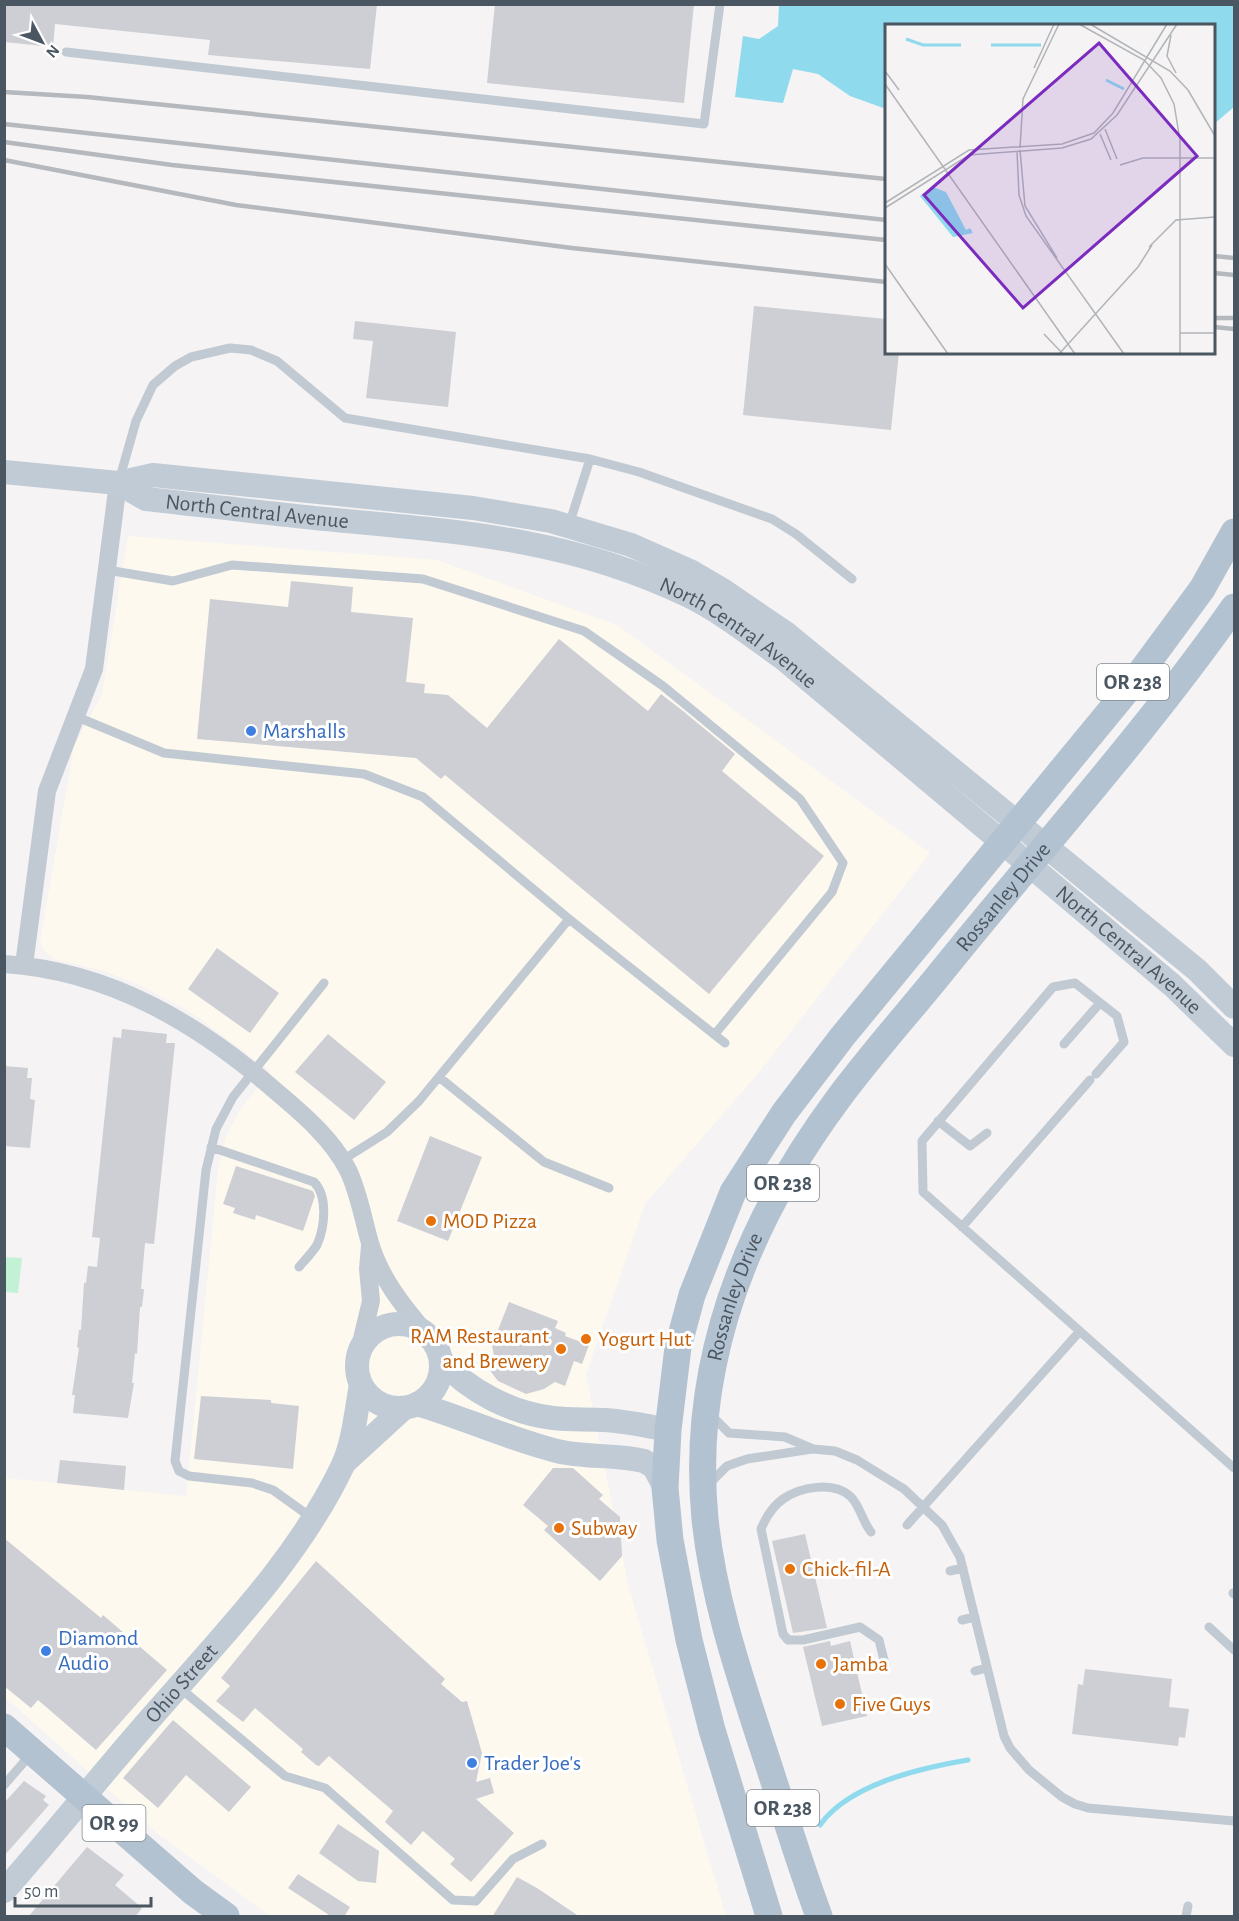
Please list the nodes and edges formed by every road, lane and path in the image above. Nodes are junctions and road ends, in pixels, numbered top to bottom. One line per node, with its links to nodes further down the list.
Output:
1 (720, 4): 2 (lane)
2 (66, 52)
3 (590, 459): 5 (lane); 6 (lane); 9 (lane)
4 (4, 472): 5 (street, North Central Avenue)
5 (118, 483): 6 (street, North Central Avenue); 8 (street); 12 (street, North Central Avenue)
6 (568, 526): 12 (street, North Central Avenue)
7 (1234, 532): 12 (main road, Rossanley Drive / OR 238)
8 (107, 570): 11 (street); 20 (lane)
9 (852, 579)
10 (1234, 607): 13 (main road, Rossanley Drive / OR 238)
11 (75, 716): 14 (lane); 16 (street)
12 (1010, 832): 13 (street, North Central Avenue); 41 (main road, Rossanley Drive / OR 238)
13 (1037, 855): 19 (street, North Central Avenue); 23 (street, North Central Avenue); 40 (main road, Rossanley Drive / OR 238)
14 (569, 919): 20 (lane); 25 (lane)
15 (4, 964): 16 (street)
16 (24, 965): 24 (street)
17 (324, 983): 24 (lane)
18 (1100, 1003): 22 (lane); 26 (lane); 31 (lane)
19 (1234, 1007)
20 (715, 1034): 21 (lane)
21 (725, 1043)
22 (1064, 1044)
23 (1234, 1046)
24 (255, 1073): 28 (lane); 29 (street)
25 (439, 1077): 29 (lane); 30 (lane)
26 (938, 1121): 27 (lane); 31 (lane)
27 (987, 1133)
28 (211, 1147): 33 (lane); 48 (lane)
29 (341, 1161): 32 (street)
30 (609, 1188)
31 (962, 1227): 34 (lane)
32 (370, 1244): 35 (street); 36 (street)
33 (299, 1267)
34 (1080, 1331): 44 (lane); 47 (lane)
35 (425, 1332): 36 (street); 37 (street)
36 (359, 1351): 38 (street)
37 (441, 1360): 39 (street); 41 (street)
38 (361, 1385): 39 (street); 43 (street, Ohio Street)
39 (411, 1406): 43 (street, Ohio Street); 45 (street)
40 (706, 1407): 42 (lane); 46 (main road, Rossanley Drive / OR 238)
41 (668, 1430): 45 (main road, OR 238); 52 (main road)
42 (813, 1449): 46 (lane); 47 (lane)
43 (343, 1464): 48 (street, Ohio Street)
44 (1234, 1468)
45 (665, 1488): 71 (main road, OR 238)
46 (704, 1490): 52 (main road, Rossanley Drive / OR 238)
47 (925, 1508): 49 (lane); 51 (lane)
48 (312, 1518): 61 (street, Ohio Street)
49 (908, 1525)
50 (871, 1532): 58 (lane)
51 (963, 1568): 53 (lane); 54 (lane)
52 (712, 1570): 72 (main road, Rossanley Drive / OR 238)
53 (950, 1571)
54 (975, 1617): 55 (lane); 59 (lane)
55 (962, 1620)
56 (1209, 1627): 57 (lane)
57 (1234, 1650)
58 (885, 1664)
59 (987, 1668): 60 (lane); 66 (lane)
60 (975, 1671)
61 (178, 1687): 65 (street, Ohio Street); 67 (lane)
62 (4, 1727): 63 (main road, OR 99)
63 (33, 1752): 64 (lane); 65 (main road, OR 99)
64 (4, 1785)
65 (84, 1797): 68 (street, Ohio Street); 70 (main road, OR 99)
66 (1234, 1821)
67 (542, 1844)
68 (4, 1891)
69 (1188, 1906): 73 (lane)
70 (226, 1917)
71 (769, 1917)
72 (819, 1917)
73 (1186, 1917)

